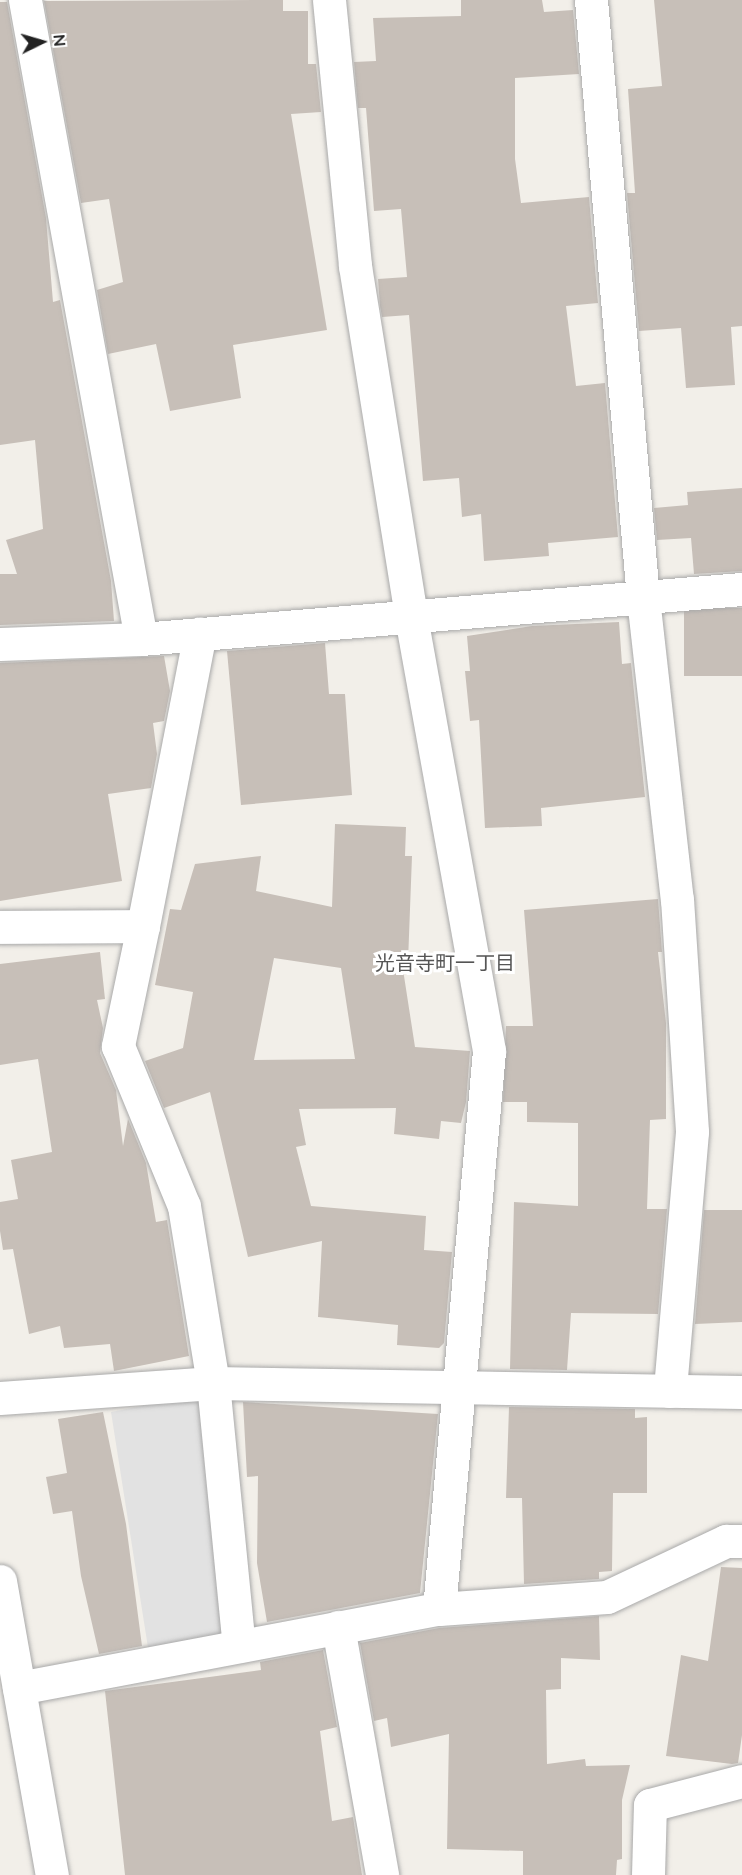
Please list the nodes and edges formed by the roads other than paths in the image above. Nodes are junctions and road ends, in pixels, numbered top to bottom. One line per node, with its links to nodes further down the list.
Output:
1 (25, 0): 8 (street)
2 (329, 0): 6 (street)
3 (591, 0): 5 (street)
4 (742, 589): 5 (street)
5 (643, 598): 6 (street); 14 (street)
6 (411, 617): 7 (street); 13 (street)
7 (200, 634): 8 (street); 10 (street)
8 (141, 639): 9 (street)
9 (0, 644)
10 (142, 926): 11 (street); 12 (street)
11 (0, 927)
12 (213, 1383): 13 (street); 16 (street); 21 (street)
13 (462, 1387): 14 (street); 19 (street)
14 (670, 1391): 15 (street)
15 (742, 1392)
16 (0, 1398)
17 (742, 1541): 19 (street)
18 (0, 1581): 22 (street)
19 (439, 1609): 20 (street)
20 (338, 1627): 21 (street); 25 (street)
21 (239, 1646): 22 (street)
22 (19, 1688): 24 (street)
23 (742, 1781): 26 (street)
24 (52, 1875)
25 (382, 1875)
26 (648, 1875)

